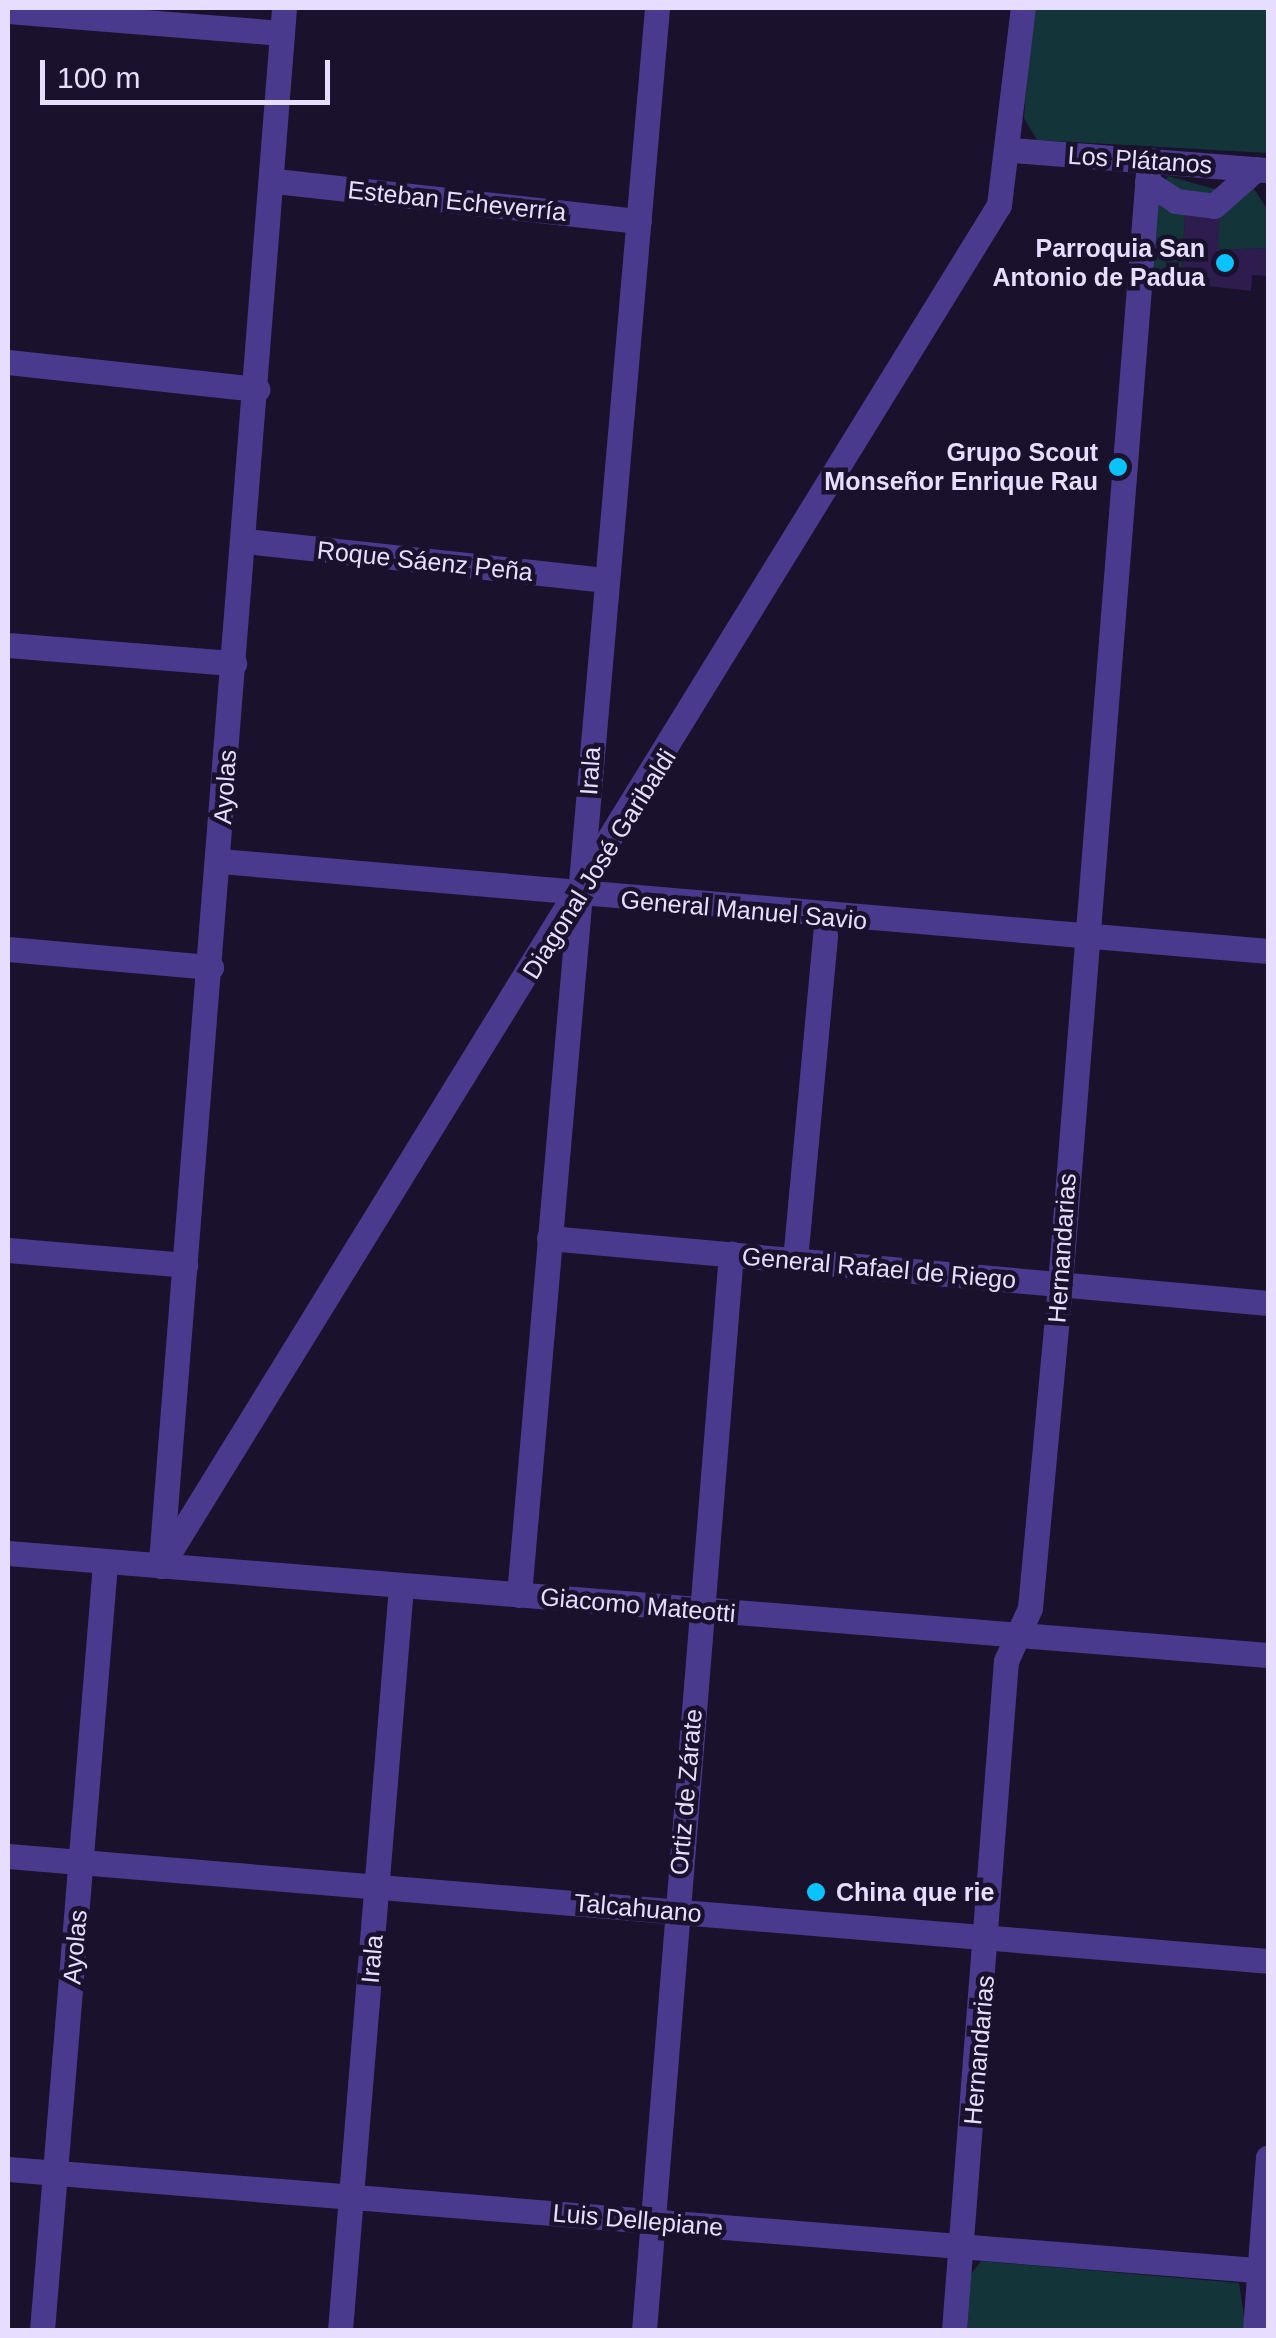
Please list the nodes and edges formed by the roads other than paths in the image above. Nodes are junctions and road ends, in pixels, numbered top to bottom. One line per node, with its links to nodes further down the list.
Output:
1 (657, 8): 9 (street, Irala)
2 (1022, 8): 5 (street)
3 (8, 11): 4 (street)
4 (284, 20): 8 (street, Ayolas)
5 (1012, 150): 7 (street, Los Plátanos); 17 (street, Diagonal José Garibaldi)
6 (1262, 169): 7 (street, Los Plátanos); 7 (street)
7 (1148, 171): 19 (street, Hernandarias)
8 (275, 181): 9 (street, Esteban Echeverría); 11 (street, Ayolas)
9 (639, 221): 13 (street, Irala)
10 (8, 362): 11 (street)
11 (258, 390): 12 (street, Ayolas)
12 (246, 541): 13 (street, Roque Sáenz Peña); 15 (street, Ayolas)
13 (604, 580): 17 (street, Irala)
14 (8, 645): 15 (street)
15 (234, 662): 16 (street, Ayolas)
16 (220, 861): 17 (street, General Manuel Savio); 22 (street, Ayolas)
17 (580, 896): 18 (street, General Manuel Savio); 23 (street, Irala); 32 (street, Diagonal José Garibaldi)
18 (828, 917): 19 (street, General Manuel Savio); 26 (street)
19 (1085, 934): 21 (street, General Manuel Savio); 28 (street, Hernandarias)
20 (8, 949): 22 (street)
21 (1268, 951)
22 (211, 966): 27 (street, Ayolas)
23 (549, 1238): 25 (street, General Rafael de Riego); 34 (street, Irala)
24 (8, 1250): 27 (street)
25 (731, 1254): 26 (street, General Rafael de Riego); 35 (street, Ortiz de Zárate)
26 (796, 1260): 28 (street, General Rafael de Riego)
27 (185, 1265): 32 (street, Ayolas)
28 (1060, 1284): 29 (street, General Rafael de Riego); 36 (street, Hernandarias)
29 (1268, 1303)
30 (8, 1553): 31 (street, Giacomo Mateotti)
31 (105, 1563): 32 (street, Giacomo Mateotti); 39 (street, Ayolas)
32 (160, 1566): 33 (street, Giacomo Mateotti)
33 (401, 1587): 34 (street, Giacomo Mateotti); 40 (street, Irala)
34 (520, 1594): 35 (street, Giacomo Mateotti)
35 (701, 1612): 36 (street, Giacomo Mateotti); 41 (street, Ortiz de Zárate)
36 (1016, 1639): 37 (street, Giacomo Mateotti); 42 (street, Hernandarias)
37 (1268, 1655)
38 (8, 1856): 39 (street, Talcahuano)
39 (82, 1862): 40 (street, Talcahuano); 46 (street, Ayolas)
40 (378, 1886): 41 (street, Talcahuano); 47 (street, Irala)
41 (676, 1911): 42 (street, Talcahuano); 48 (street, Ortiz de Zárate)
42 (989, 1937): 43 (street, Talcahuano); 49 (street, Hernandarias)
43 (1268, 1961)
44 (1268, 2158): 50 (street)
45 (8, 2169): 46 (street, Luis Dellepiane)
46 (56, 2173): 47 (street, Luis Dellepiane); 51 (street, Ayolas)
47 (352, 2197): 48 (street, Luis Dellepiane); 52 (street, Irala)
48 (650, 2221): 49 (street, Luis Dellepiane); 53 (street, Ortiz de Zárate)
49 (961, 2246): 50 (street, Luis Dellepiane); 54 (street, Hernandarias)
50 (1264, 2270): 55 (street)
51 (42, 2330)
52 (340, 2330)
53 (644, 2330)
54 (954, 2330)
55 (1255, 2330)

